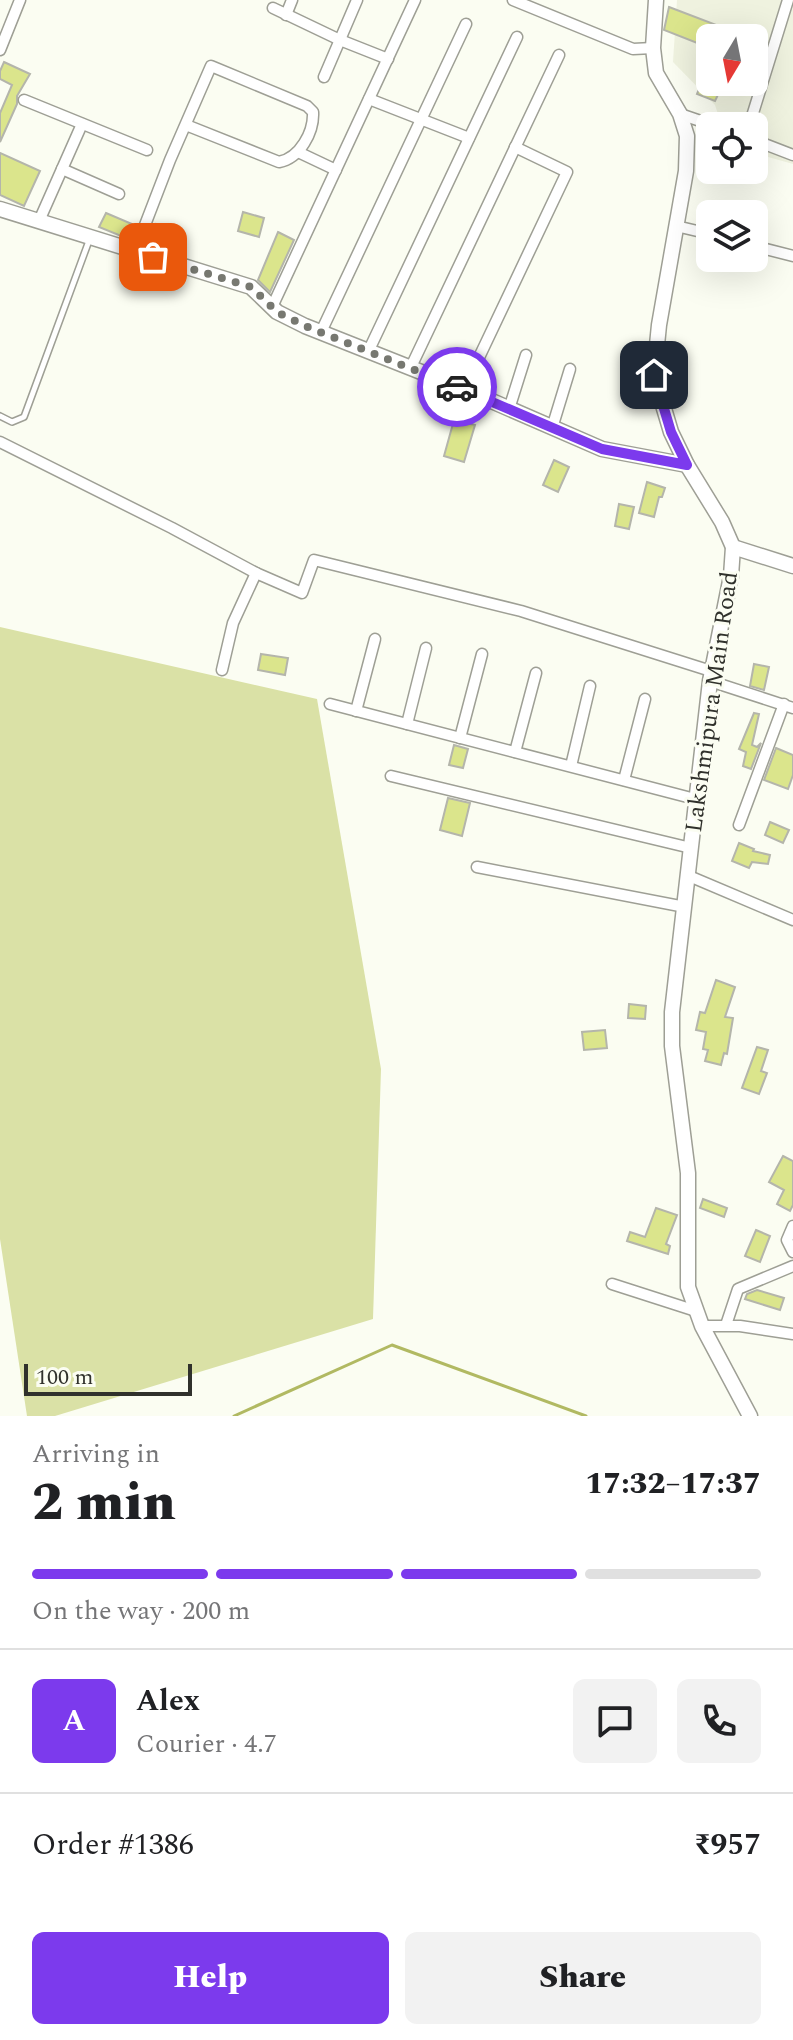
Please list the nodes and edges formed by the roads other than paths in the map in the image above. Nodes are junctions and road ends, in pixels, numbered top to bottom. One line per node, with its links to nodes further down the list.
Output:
1 (20, 0): 16 (street)
2 (292, 0): 9 (street)
3 (357, 0): 14 (street)
4 (415, 0): 18 (street)
5 (513, 0): 15 (street)
6 (656, 0): 15 (main road, Lakshmipura Main Road)
7 (788, 0): 10 (street)
8 (273, 8): 9 (street)
9 (286, 15): 14 (street)
10 (781, 20): 11 (street); 22 (street)
11 (793, 23)
12 (466, 24): 25 (street)
13 (517, 37): 28 (street)
14 (340, 40): 18 (street); 19 (street)
15 (653, 48): 23 (main road, Lakshmipura Main Road)
16 (0, 50)
17 (559, 55): 30 (street)
18 (388, 59): 20 (street)
19 (324, 77)
20 (369, 99): 25 (street); 35 (street)
21 (24, 100): 26 (street)
22 (753, 112)
23 (680, 114): 24 (street); 39 (main road, Lakshmipura Main Road)
24 (696, 119)
25 (421, 120): 28 (street); 46 (street)
26 (82, 124): 31 (street); 34 (street)
27 (186, 125): 32 (street); 32 (street); 43 (street)
28 (469, 138): 47 (street)
29 (768, 145): 33 (street)
30 (515, 147): 49 (street); 51 (street)
31 (147, 150)
32 (298, 152): 35 (street)
33 (793, 155)
34 (62, 169): 36 (street); 38 (street)
35 (336, 170): 45 (street)
36 (119, 194)
37 (0, 209): 38 (main road)
38 (39, 221): 41 (main road)
39 (676, 226): 40 (street); 56 (main road, Lakshmipura Main Road)
40 (696, 231)
41 (91, 237): 43 (main road); 53 (lane)
42 (768, 250): 44 (street)
43 (135, 251): 45 (main road)
44 (793, 256)
45 (272, 307): 46 (main road)
46 (321, 332): 47 (main road)
47 (368, 352): 49 (main road)
48 (526, 355): 52 (street)
49 (410, 369): 51 (main road)
50 (570, 369): 54 (street)
51 (464, 389): 52 (main road)
52 (509, 409): 54 (main road)
53 (0, 416)
54 (552, 428): 56 (main road)
55 (0, 442): 59 (street)
56 (687, 465): 57 (main road, Lakshmipura Main Road)
57 (733, 547): 58 (main road); 65 (main road, Lakshmipura Main Road)
58 (793, 566)
59 (256, 573): 63 (street); 65 (street)
60 (375, 639): 70 (street)
61 (426, 648): 71 (street)
62 (482, 654): 72 (street)
63 (222, 670)
64 (536, 673): 73 (street)
65 (710, 676): 69 (street); 77 (main road, Lakshmipura Main Road)
66 (590, 686): 74 (street)
67 (645, 699): 76 (street)
68 (330, 704): 70 (street)
69 (789, 706): 78 (street)
70 (356, 711): 71 (street)
71 (407, 724): 72 (street)
72 (460, 738): 73 (street)
73 (515, 752): 74 (street)
74 (571, 766): 76 (street)
75 (391, 776): 79 (street)
76 (624, 780): 77 (street)
77 (695, 799): 79 (main road, Lakshmipura Main Road)
78 (739, 825)
79 (691, 848): 81 (main road, Lakshmipura Main Road)
80 (477, 867): 82 (street)
81 (689, 876): 82 (main road, Lakshmipura Main Road); 83 (street)
82 (685, 907): 88 (main road, Lakshmipura Main Road)
83 (793, 920)
84 (793, 1226): 85 (street)
85 (793, 1252)
86 (793, 1266): 89 (street)
87 (612, 1284): 88 (street)
88 (696, 1311): 90 (main road, Lakshmipura Main Road)
89 (726, 1325): 90 (street); 91 (street)
90 (702, 1326): 92 (main road, Lakshmipura Main Road)
91 (793, 1334)
92 (750, 1416)

